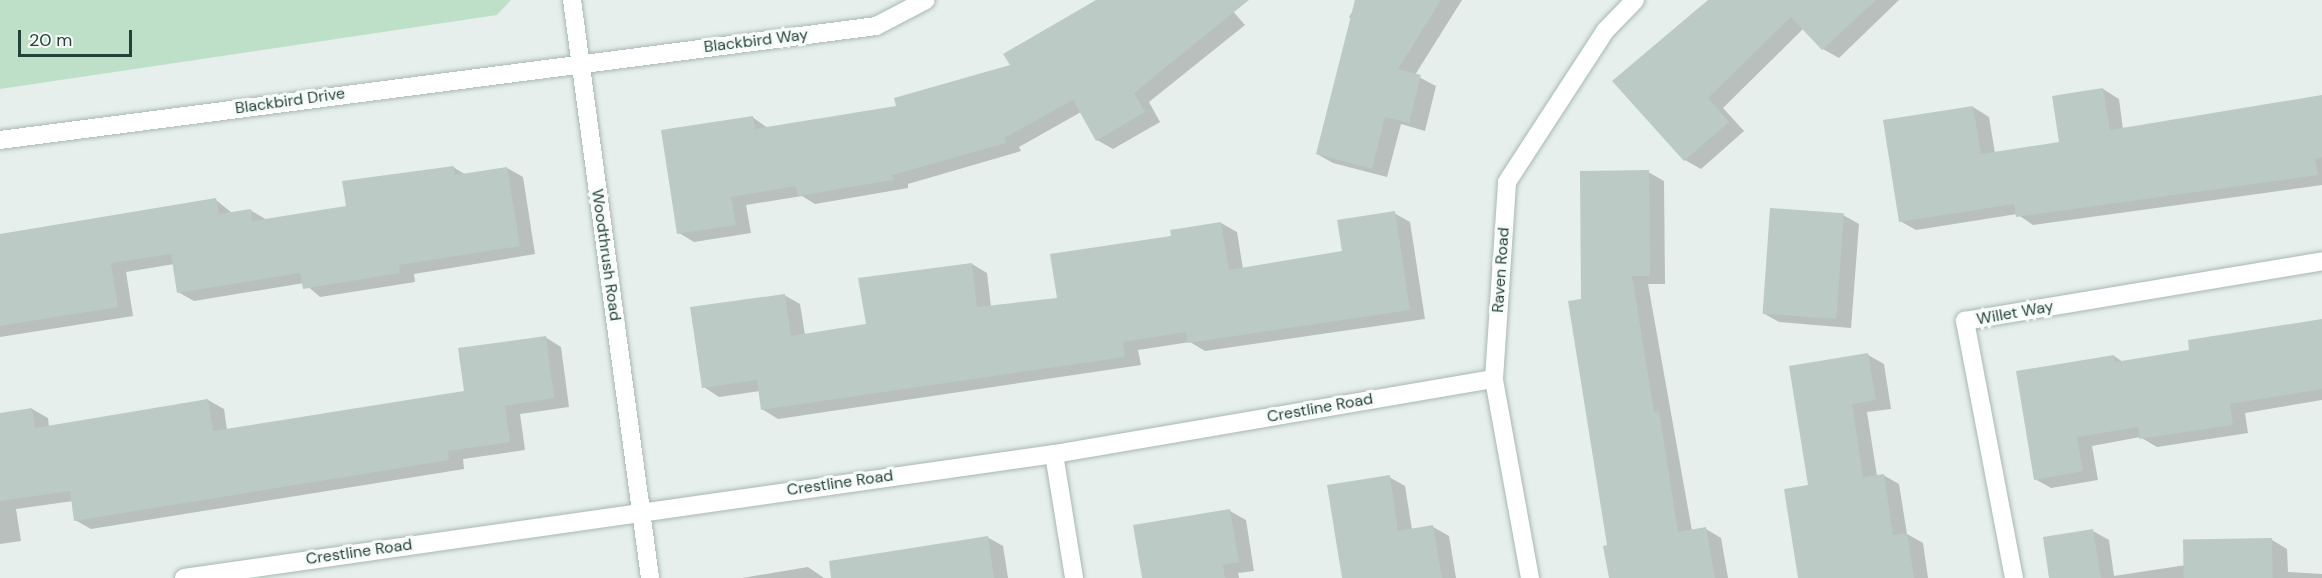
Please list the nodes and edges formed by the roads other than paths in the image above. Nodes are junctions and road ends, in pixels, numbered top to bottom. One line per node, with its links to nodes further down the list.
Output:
1 (572, 0): 4 (street, Woodthrush Road)
2 (926, 0): 4 (street, Blackbird Way)
3 (1635, 0): 7 (street, Raven Road)
4 (580, 62): 5 (street, Blackbird Drive); 9 (street, Woodthrush Road)
5 (0, 140)
6 (2322, 261): 14 (street, Willet Way)
7 (1494, 379): 8 (street, Crestline Road); 13 (street, Raven Road)
8 (1054, 453): 9 (street, Crestline Road); 12 (street)
9 (640, 511): 10 (street, Crestline Road); 11 (street, Woodthrush Road)
10 (184, 578)
11 (650, 578)
12 (1074, 578)
13 (1530, 578)
14 (2014, 578)

